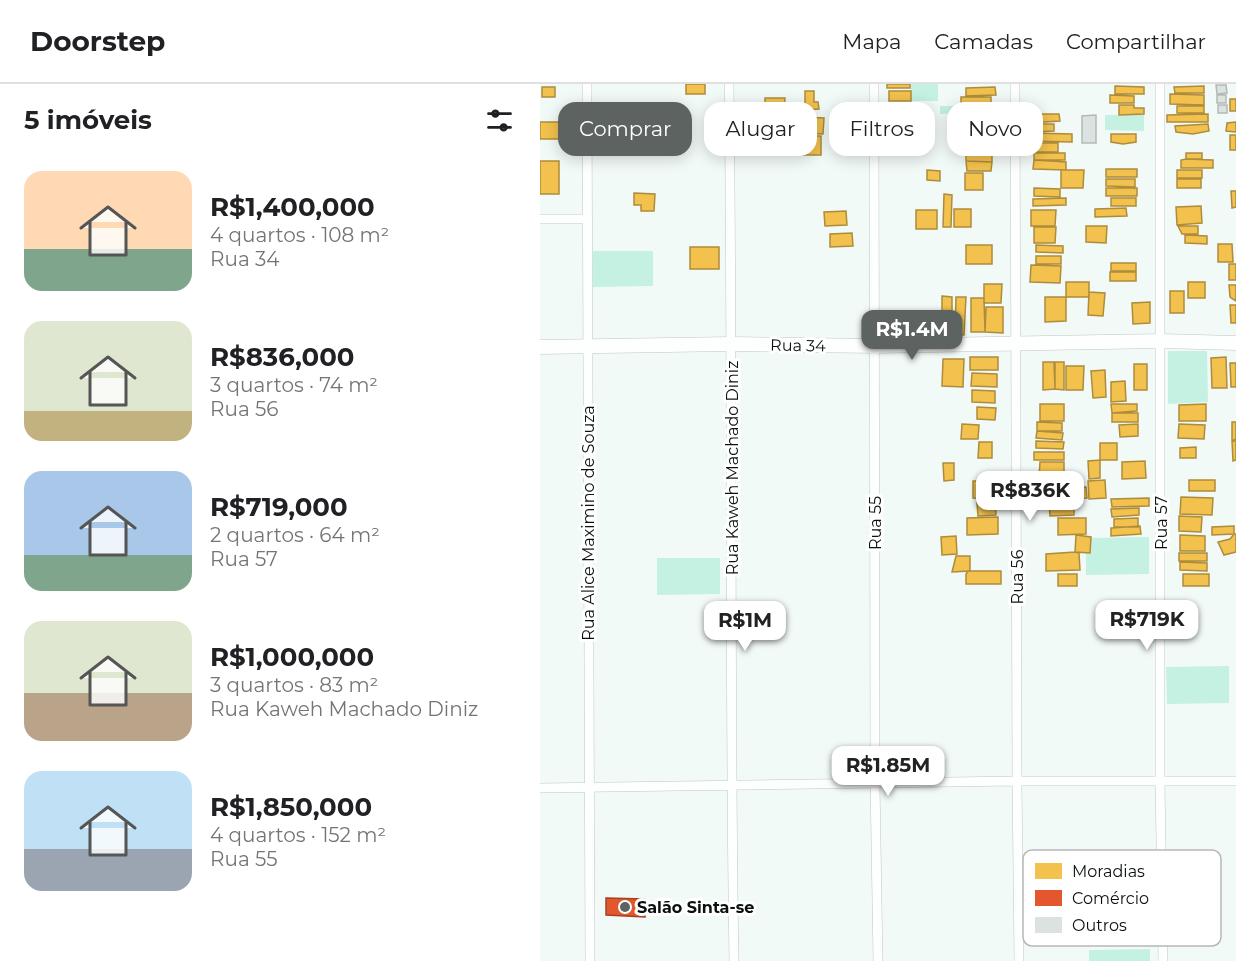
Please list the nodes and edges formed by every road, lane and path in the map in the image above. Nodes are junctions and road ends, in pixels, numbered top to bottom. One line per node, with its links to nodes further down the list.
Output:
1 (587, 84): 7 (street, Rua Alice Maximino de Souza)
2 (729, 84): 11 (street, Rua Kaweh Machado Diniz)
3 (874, 84): 13 (street, Rua 55)
4 (1015, 84): 9 (street, Rua 56)
5 (1160, 84): 8 (street, Rua 57)
6 (540, 219): 7 (street)
7 (588, 219): 12 (street, Rua Alice Maximino de Souza)
8 (1161, 341): 9 (street, Rua 34); 10 (street, Rua 34); 16 (street, Rua 57)
9 (1017, 343): 13 (street, Rua 34); 15 (street, Rua 56)
10 (1236, 343)
11 (732, 344): 12 (street, Rua 34); 13 (street, Rua 34); 19 (street, Rua Kaweh Machado Diniz)
12 (588, 346): 14 (street, Rua 34); 20 (street, Rua Alice Maximino de Souza)
13 (875, 346): 18 (street, Rua 55)
14 (540, 347)
15 (1017, 782): 16 (street); 18 (street); 27 (street, Rua 56)
16 (1160, 782): 17 (street); 22 (street, Rua 57)
17 (1236, 782)
18 (875, 783): 19 (street); 26 (street, Rua 55)
19 (731, 786): 20 (street); 25 (street, Rua Kaweh Machado Diniz)
20 (588, 787): 21 (street); 24 (street, Rua Alice Maximino de Souza)
21 (540, 788)
22 (1161, 850)
23 (1163, 946): 28 (street, Rua 57)
24 (590, 961)
25 (734, 961)
26 (878, 961)
27 (1019, 961)
28 (1163, 961)

